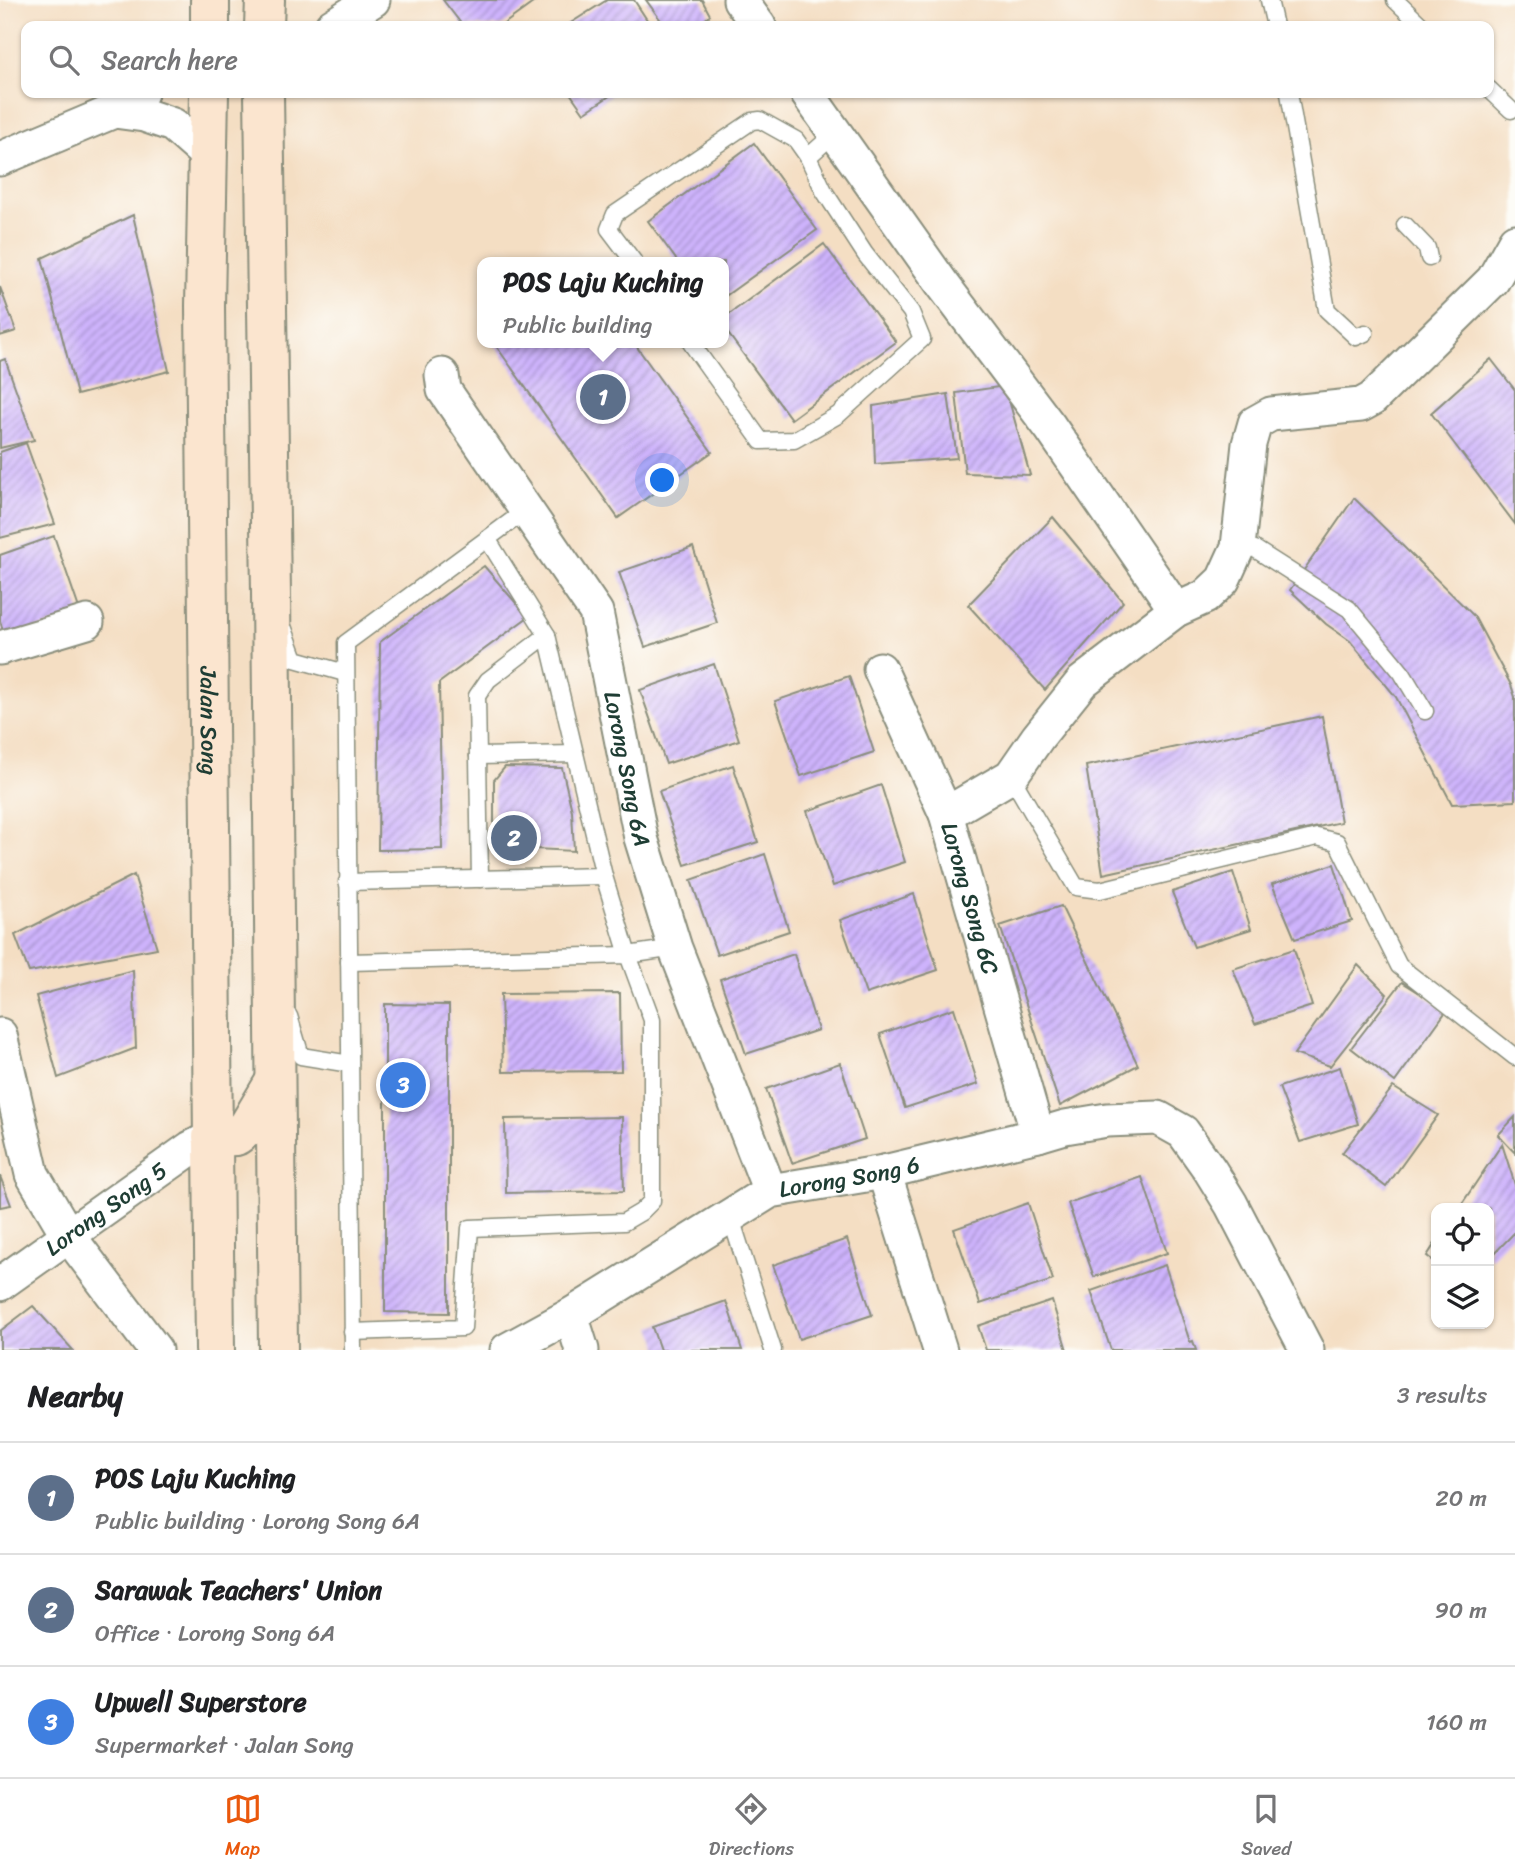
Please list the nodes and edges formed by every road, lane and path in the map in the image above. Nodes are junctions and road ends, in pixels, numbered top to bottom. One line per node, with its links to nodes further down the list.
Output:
1 (265, 0): 6 (main road)
2 (373, 0): 7 (street)
3 (740, 0): 8 (street)
4 (1269, 0): 9 (lane)
5 (1395, 0): 10 (lane)
6 (264, 21)
7 (340, 21)
8 (755, 21)
9 (1274, 21)
10 (1417, 21)
11 (1494, 94): 17 (lane)
12 (209, 98): 19 (main road, Jalan Song)
13 (264, 98): 32 (main road)
14 (811, 98): 18 (street)
15 (1290, 98): 26 (lane)
16 (127, 102): 19 (street); 21 (street)
17 (1511, 110)
18 (836, 132): 20 (lane); 33 (street)
19 (206, 154): 56 (main road, Jalan Song)
20 (808, 157): 24 (lane); 27 (lane)
21 (0, 159)
22 (1405, 225): 25 (lane)
23 (1515, 241): 31 (street)
24 (630, 257)
25 (1429, 258)
26 (1365, 333)
27 (695, 348)
28 (442, 375): 29 (street, Lorong Song 6A)
29 (525, 511): 30 (lane); 47 (street, Lorong Song 6A)
30 (488, 540): 35 (lane); 38 (lane)
31 (1238, 547): 33 (street); 39 (lane)
32 (271, 594): 38 (lane); 50 (main road)
33 (1176, 610): 42 (street)
34 (87, 622): 36 (street)
35 (547, 635): 40 (lane); 41 (lane)
36 (0, 648)
37 (880, 669): 43 (street, Lorong Song 6C)
38 (345, 673): 46 (lane)
39 (1425, 711)
40 (575, 754): 41 (lane); 44 (lane)
41 (478, 756): 45 (lane)
42 (1011, 776): 43 (street); 52 (lane)
43 (946, 814): 55 (street, Lorong Song 6C)
44 (604, 876): 45 (lane); 48 (lane)
45 (480, 879): 46 (lane)
46 (348, 882): 49 (lane)
47 (675, 948): 48 (lane); 58 (street, Lorong Song 6A)
48 (628, 955): 49 (lane); 63 (lane)
49 (349, 962): 53 (lane)
50 (274, 963): 53 (lane); 54 (main road)
51 (0, 1035): 60 (street)
52 (1515, 1057)
53 (350, 1064): 63 (lane)
54 (275, 1081): 56 (main road); 66 (main road)
55 (1038, 1135): 57 (street, Lorong Song 6); 72 (street, Lorong Song 6)
56 (212, 1137): 60 (street, Lorong Song 5); 65 (main road, Jalan Song)
57 (884, 1172): 58 (street, Lorong Song 6); 71 (street)
58 (770, 1191): 59 (street, Lorong Song 6)
59 (730, 1215): 62 (street, Lorong Song 6); 70 (lane)
60 (68, 1235): 61 (street, Lorong Song 5); 64 (street)
61 (0, 1284)
62 (570, 1315): 68 (street, Lorong Song 6); 69 (street)
63 (352, 1332): 67 (lane)
64 (155, 1350)
65 (215, 1350)
66 (278, 1350)
67 (354, 1350)
68 (508, 1350)
69 (582, 1350)
70 (773, 1350)
71 (940, 1350)
72 (1307, 1350)

